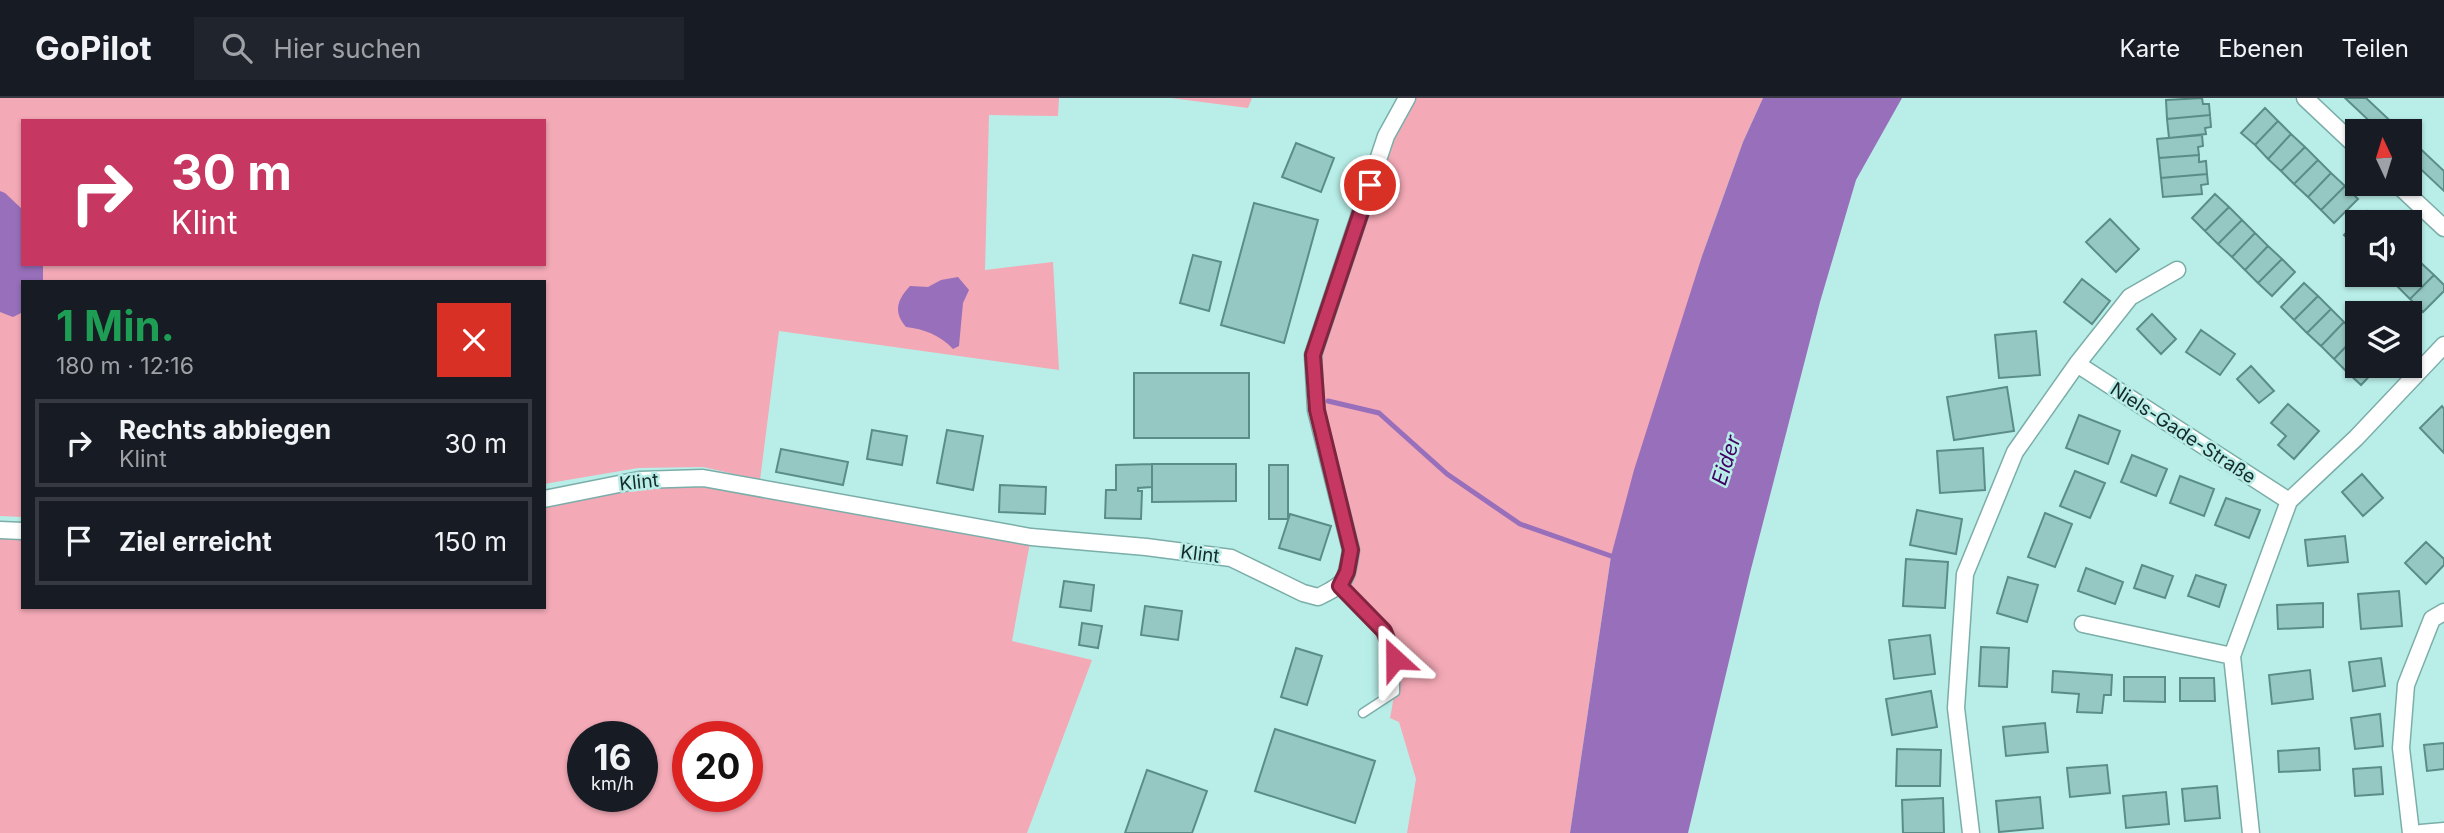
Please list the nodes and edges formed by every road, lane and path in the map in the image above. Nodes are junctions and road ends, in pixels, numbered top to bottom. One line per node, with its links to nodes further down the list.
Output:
1 (1407, 98): 13 (street)
2 (2305, 98): 3 (street)
3 (2345, 136)
4 (2410, 196): 5 (street)
5 (2444, 228)
6 (2177, 270): 8 (street)
7 (2444, 345): 10 (street)
8 (2077, 364): 10 (street, Niels-Gade-Straße); 19 (street)
9 (546, 499): 13 (street, Klint)
10 (2289, 501): 16 (street)
11 (0, 530): 12 (street)
12 (21, 531)
13 (1340, 586): 17 (lane)
14 (2444, 612): 21 (street)
15 (2083, 624): 16 (street)
16 (2232, 656): 20 (street)
17 (1363, 713)
18 (2444, 831): 22 (street)
19 (1971, 833)
20 (2251, 833)
21 (2411, 833)
22 (2421, 833)

